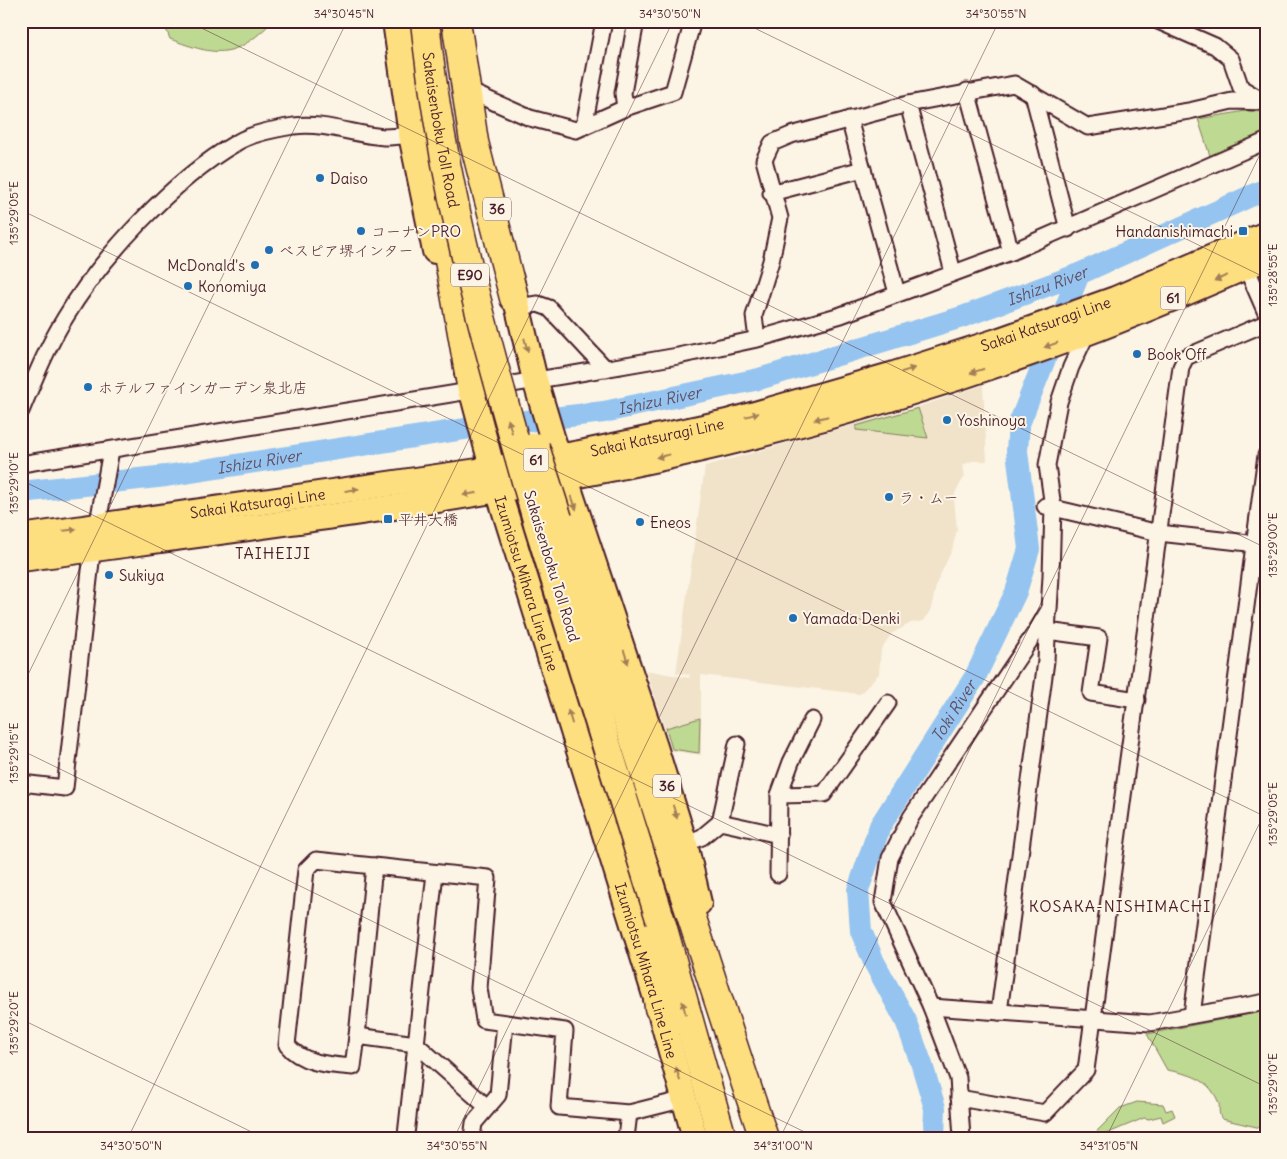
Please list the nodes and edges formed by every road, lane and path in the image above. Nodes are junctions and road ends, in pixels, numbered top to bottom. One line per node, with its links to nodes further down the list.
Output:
1 (395, 21): 19 (main road, Izumiotsu Mihara Line Line)
2 (411, 21): 36 (highway)
3 (425, 21): 45 (highway, Sakaisenboku Toll Road / E90, one-way to 3, bridge)
4 (442, 21): 45 (highway, Sakaisenboku Toll Road / E90, bridge)
5 (456, 21): 29 (highway)
6 (468, 21): 13 (main road, 36)
7 (604, 21): 18 (street)
8 (636, 21): 16 (street)
9 (693, 21): 16 (street)
10 (1158, 21): 14 (street)
11 (967, 91): 12 (street); 15 (street); 25 (street)
12 (1033, 94): 14 (street); 23 (street)
13 (478, 95): 18 (street); 29 (main road, 36)
14 (1265, 102)
15 (908, 104): 17 (street); 27 (street)
16 (624, 108): 18 (street)
17 (849, 119): 21 (street); 22 (street)
18 (584, 126)
19 (411, 136): 36 (main road, Izumiotsu Mihara Line Line); 37 (street)
20 (1266, 141): 23 (street)
21 (863, 169): 22 (street); 28 (street)
22 (771, 193): 33 (street)
23 (1068, 229): 25 (street)
24 (1266, 234): 38 (main road, Sakai Katsuragi Line / 61, one-way to 24)
25 (1011, 252): 27 (street)
26 (1256, 263): 30 (street); 32 (main road, Sakai Katsuragi Line / 61, one-way to 32)
27 (953, 272): 28 (street)
28 (897, 293): 33 (street)
29 (516, 302): 34 (street); 35 (main road, 36, one-way to 35)
30 (1266, 313)
31 (1266, 323): 47 (street)
32 (1084, 334): 43 (main road, Sakai Katsuragi Line / 61, one-way to 43); 44 (street)
33 (756, 339): 34 (street)
34 (606, 369): 35 (street)
35 (537, 387): 36 (street); 38 (main road, 36)
36 (474, 399): 39 (street); 42 (main road, Izumiotsu Mihara Line Line)
37 (21, 411)
38 (556, 448): 42 (main road, Sakai Katsuragi Line / 61); 43 (main road, 36)
39 (111, 450): 41 (street); 46 (street)
40 (1266, 454): 49 (street)
41 (21, 464)
42 (493, 471): 43 (main road, Sakai Katsuragi Line / 61); 46 (main road, Sakai Katsuragi Line / 61); 68 (main road, Izumiotsu Mihara Line Line, one-way to 42)
43 (565, 478): 62 (main road, 36, one-way to 62)
44 (1049, 506): 47 (street); 51 (street)
45 (548, 521): 56 (highway, Sakaisenboku Toll Road / E90); 68 (highway); 85 (highway)
46 (98, 529): 48 (main road, Sakai Katsuragi Line / 61, one-way to 46); 50 (main road, Sakai Katsuragi Line / 61); 58 (street)
47 (1159, 533): 49 (street); 53 (street)
48 (21, 537)
49 (1260, 545): 70 (street)
50 (21, 559)
51 (1048, 610): 52 (street); 67 (street)
52 (1048, 631): 53 (street); 69 (street)
53 (1137, 700): 71 (street)
54 (888, 703): 59 (street)
55 (812, 720): 59 (street)
56 (610, 726): 83 (highway, one-way to 56); 84 (highway)
57 (737, 744): 60 (street)
58 (21, 783)
59 (779, 795): 61 (street)
60 (720, 822): 61 (street); 62 (street)
61 (779, 835): 65 (street)
62 (685, 844): 85 (main road, 36)
63 (374, 866): 64 (street); 73 (street); 73 (street)
64 (435, 873): 72 (street); 74 (street)
65 (778, 874)
66 (1266, 1002): 70 (street)
67 (931, 1007): 69 (street); 75 (street)
68 (659, 1008): 76 (main road, Izumiotsu Mihara Line Line, one-way to 68)
69 (999, 1012): 71 (street)
70 (1192, 1015): 71 (street)
71 (1095, 1019): 75 (street)
72 (505, 1023): 77 (street); 78 (street)
73 (357, 1036): 74 (street)
74 (416, 1044): 77 (street); 79 (street)
75 (960, 1098): 86 (street)
76 (685, 1099): 78 (street); 82 (main road, Izumiotsu Mihara Line Line)
77 (487, 1107): 80 (street)
78 (629, 1113): 81 (street)
79 (406, 1135)
80 (472, 1138)
81 (626, 1138)
82 (695, 1138)
83 (722, 1138)
84 (746, 1138)
85 (764, 1138)
86 (962, 1138)

